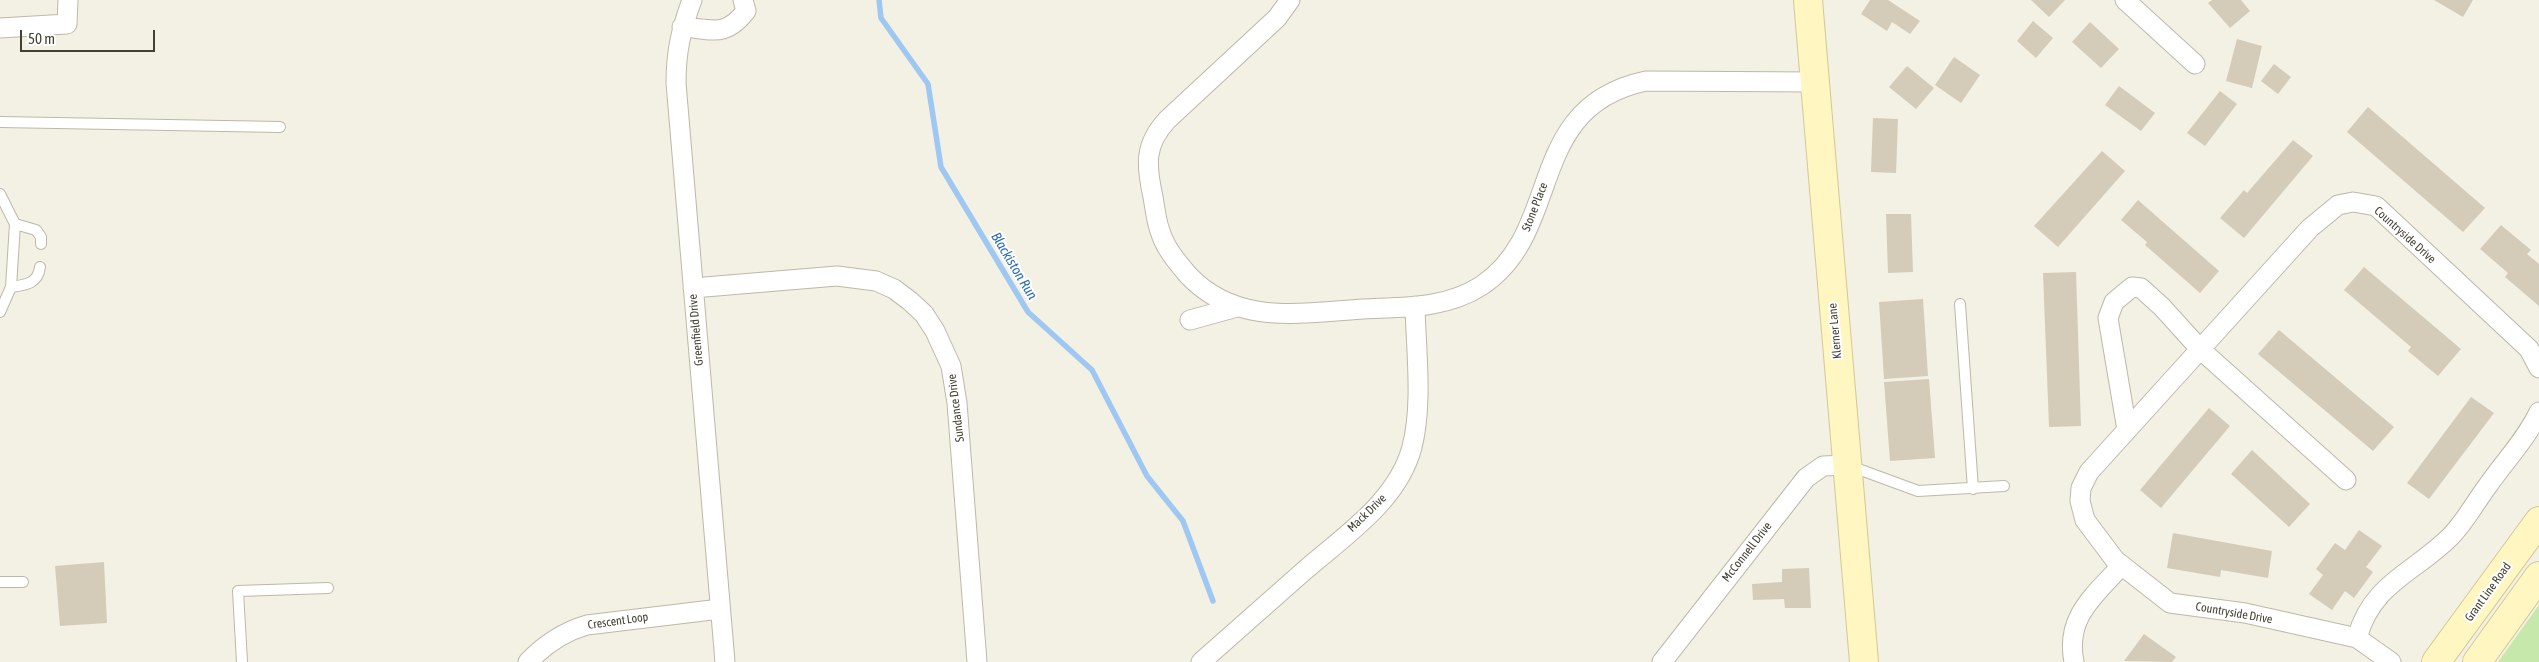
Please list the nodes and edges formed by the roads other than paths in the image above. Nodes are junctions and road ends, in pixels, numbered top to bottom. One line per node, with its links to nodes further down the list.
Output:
1 (68, 0): 7 (street)
2 (692, 0): 8 (street, Greenfield Drive)
3 (743, 0): 8 (street)
4 (1290, 0): 21 (street, Stone Place)
5 (1808, 0): 10 (street, Klerner Lane)
6 (2125, 0): 9 (street)
7 (0, 28)
8 (682, 28): 18 (street, Greenfield Drive)
9 (2195, 64)
10 (1814, 82): 20 (street, Stone Place); 28 (street, Klerner Lane)
11 (0, 122): 12 (lane)
12 (280, 127)
13 (0, 194): 14 (lane)
14 (15, 224): 15 (lane); 17 (lane)
15 (41, 244)
16 (40, 267): 17 (lane)
17 (11, 287): 22 (lane)
18 (692, 288): 38 (street, Greenfield Drive); 43 (street, Sundance Drive)
19 (1960, 304): 31 (lane)
20 (1414, 306): 21 (street, Stone Place); 44 (street, Mack Drive)
21 (1237, 307): 23 (street, Stone Place)
22 (0, 312)
23 (1190, 320)
24 (2200, 350): 25 (street, Countryside Drive); 27 (street, Countryside Drive); 27 (street); 29 (street)
25 (2539, 368)
26 (2539, 412): 39 (street)
27 (2127, 430): 33 (street, Countryside Drive)
28 (1846, 465): 31 (lane); 45 (street, McConnell Drive); 46 (street, Klerner Lane)
29 (2346, 480)
30 (2004, 486): 31 (lane)
31 (1973, 489)
32 (2539, 521): 49 (street, Grant Line Road)
33 (2122, 565): 39 (street, Countryside Drive); 47 (street)
34 (2539, 576): 50 (street)
35 (0, 582): 36 (lane)
36 (22, 582)
37 (328, 588): 40 (lane)
38 (720, 609): 41 (street, Crescent Loop); 42 (street, Greenfield Drive)
39 (2357, 638): 48 (street, Countryside Drive)
40 (242, 662)
41 (528, 662)
42 (725, 662)
43 (977, 662)
44 (1201, 662)
45 (1662, 662)
46 (1864, 662)
47 (2074, 662)
48 (2391, 662)
49 (2436, 662)
50 (2477, 662)

